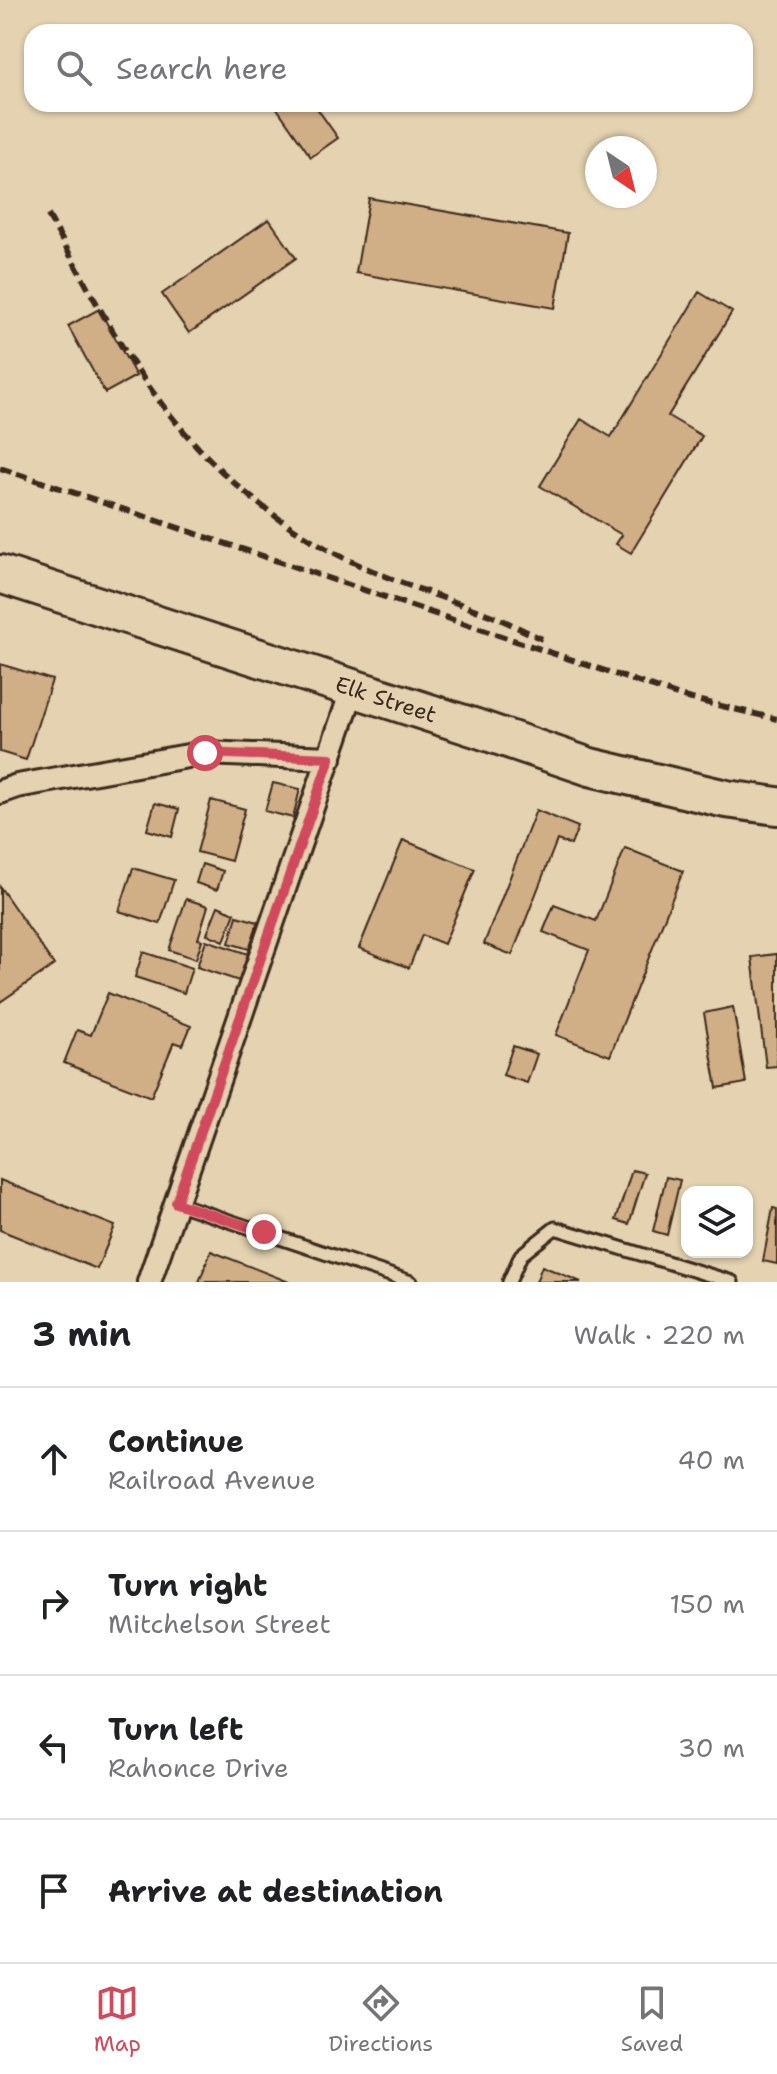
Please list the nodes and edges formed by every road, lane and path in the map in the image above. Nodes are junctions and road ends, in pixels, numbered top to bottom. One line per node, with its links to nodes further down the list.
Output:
1 (0, 574): 2 (main road, Elk Street)
2 (353, 688): 3 (street); 5 (main road, Elk Street)
3 (330, 758): 4 (street); 6 (street)
4 (0, 792)
5 (777, 806)
6 (176, 1203): 7 (street); 8 (lane)
7 (149, 1282)
8 (411, 1282)
9 (509, 1282): 10 (lane)
10 (732, 1282)

